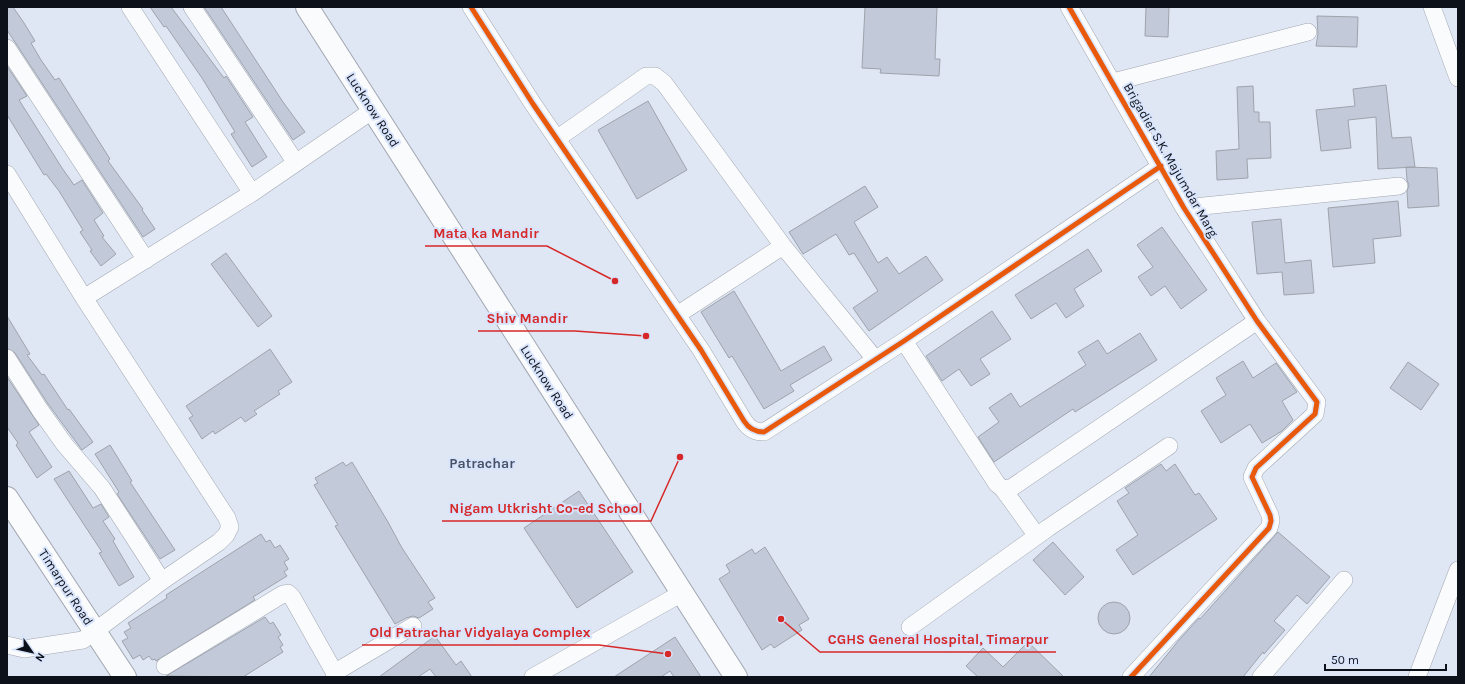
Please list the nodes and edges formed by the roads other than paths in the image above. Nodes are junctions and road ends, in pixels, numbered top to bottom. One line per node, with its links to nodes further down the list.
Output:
1 (130, 7): 17 (street)
2 (192, 7): 13 (street)
3 (307, 7): 11 (street, Lucknow Road)
4 (471, 7): 12 (street)
5 (1069, 7): 10 (street, Brigadier S.K. Majumdar Marg)
6 (1432, 7): 9 (street)
7 (1308, 32): 10 (street)
8 (7, 48): 20 (street)
9 (1458, 78)
10 (1113, 82): 14 (street, Brigadier S.K. Majumdar Marg)
11 (373, 110): 13 (street); 35 (street, Lucknow Road)
12 (558, 138): 19 (street); 22 (street)
13 (296, 163): 17 (street)
14 (1161, 166): 18 (street, Brigadier S.K. Majumdar Marg); 24 (street)
15 (7, 174): 21 (street)
16 (1399, 186): 18 (street)
17 (252, 193): 20 (street)
18 (1184, 208): 23 (street, Brigadier S.K. Majumdar Marg)
19 (783, 246): 22 (street); 26 (street)
20 (146, 260): 21 (street)
21 (84, 298): 34 (street)
22 (676, 315): 26 (street)
23 (1257, 321): 28 (street); 46 (street, Brigadier S.K. Majumdar Marg)
24 (904, 340): 26 (street); 28 (street)
25 (7, 358): 34 (street)
26 (875, 359)
27 (1169, 446): 31 (street)
28 (1003, 489): 31 (street)
29 (7, 498): 38 (street, Timarpur Road)
30 (7, 524): 38 (street, Timarpur Road)
31 (1037, 536): 37 (street)
32 (1458, 570): 48 (street)
33 (1344, 580): 47 (street)
34 (162, 581): 38 (street)
35 (682, 592): 44 (street); 45 (street, Lucknow Road)
36 (413, 626): 41 (street)
37 (910, 627)
38 (89, 635): 39 (street); 42 (street, Timarpur Road); 43 (street, Timarpur Road)
39 (7, 645)
40 (165, 666): 41 (street)
41 (335, 675)
42 (108, 677)
43 (125, 677)
44 (533, 677)
45 (736, 677)
46 (1131, 677)
47 (1261, 677)
48 (1417, 677)

